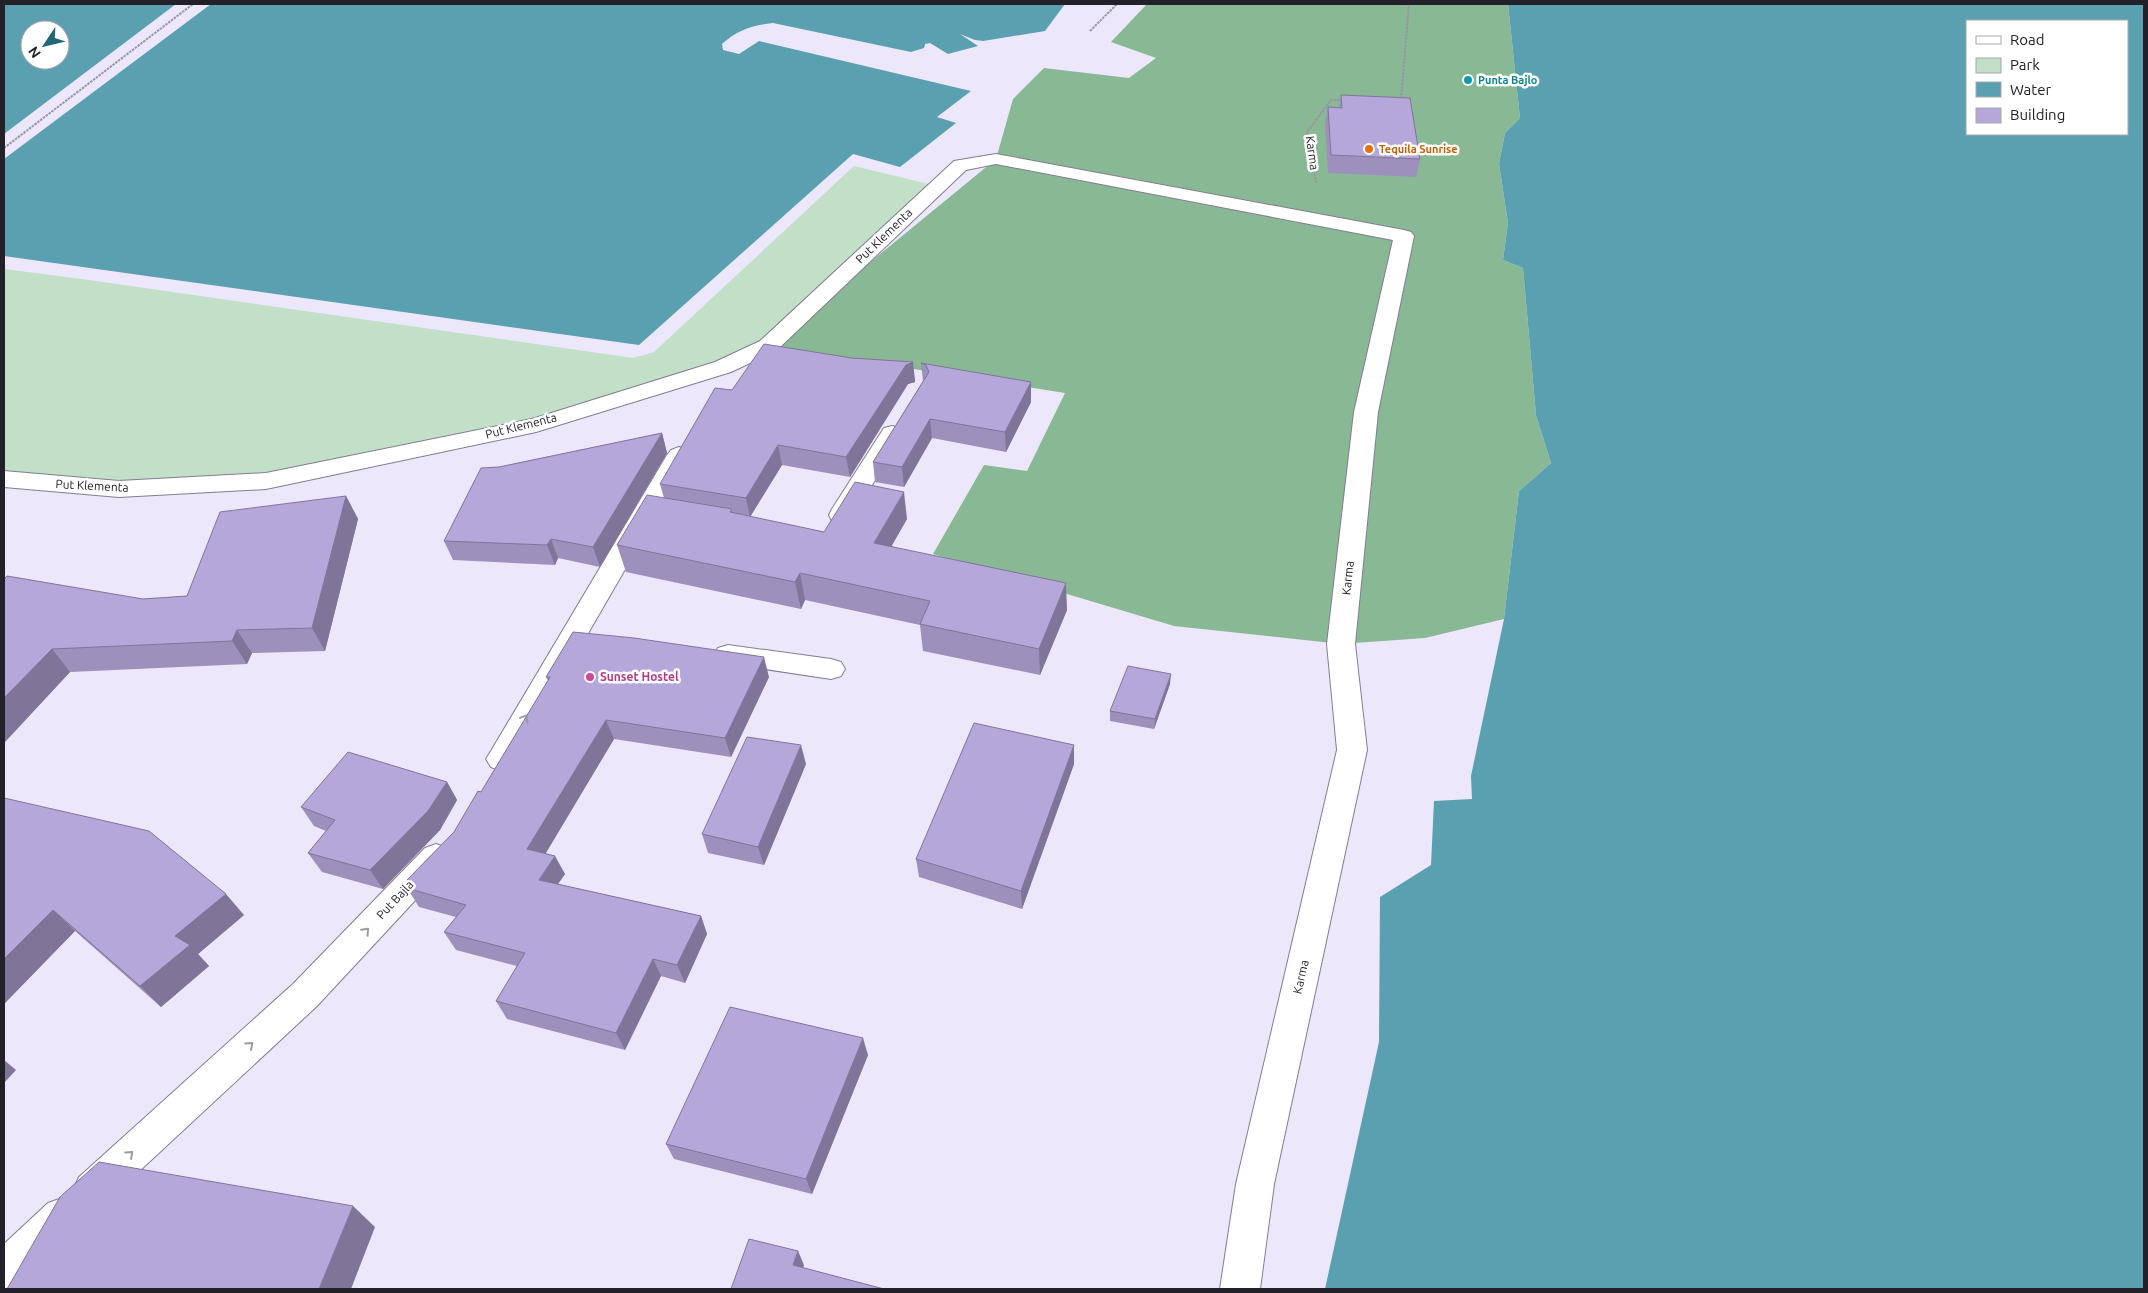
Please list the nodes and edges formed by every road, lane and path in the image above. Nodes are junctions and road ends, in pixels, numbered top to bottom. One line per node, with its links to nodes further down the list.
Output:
1 (193, 4): 7 (path)
2 (1117, 4): 4 (path)
3 (1409, 4): 5 (path)
4 (1090, 31)
5 (1394, 99)
6 (1349, 100): 8 (path, Karma)
7 (4, 148)
8 (1316, 184)
9 (1404, 236): 10 (street, Put Klementa); 19 (street, Karma)
10 (723, 367): 12 (street, Put Klementa); 16 (street, one-way to 10)
11 (903, 415): 13 (street)
12 (4, 479)
13 (830, 532)
14 (703, 652): 15 (street)
15 (831, 668)
16 (488, 780)
17 (452, 840): 18 (street, Put Bajla, one-way to 17)
18 (4, 1270)
19 (1240, 1289)

